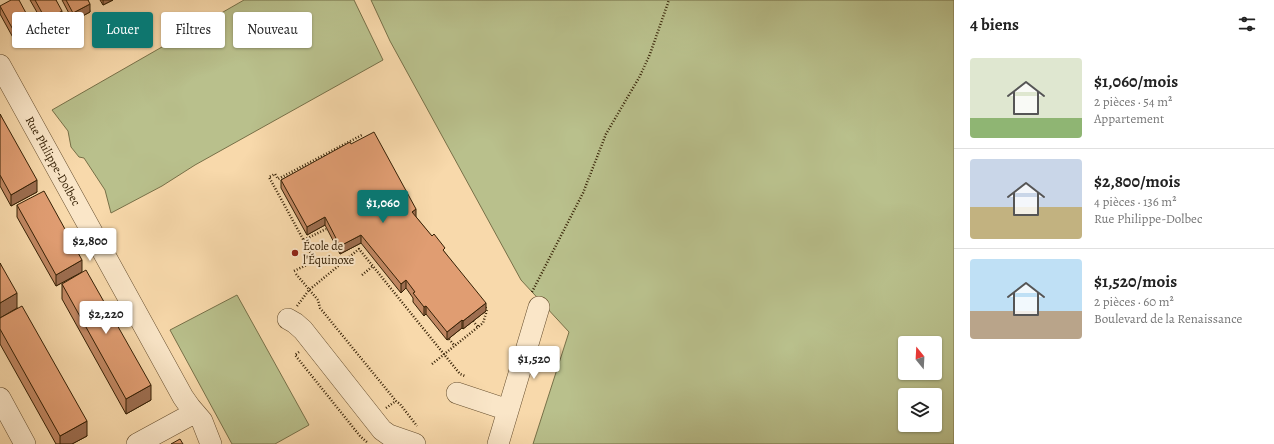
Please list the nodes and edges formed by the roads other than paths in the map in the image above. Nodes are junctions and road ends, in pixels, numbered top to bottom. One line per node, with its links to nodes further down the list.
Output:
1 (0, 65): 7 (street, Rue Philippe-Dolbec)
2 (534, 302): 6 (street)
3 (288, 319): 8 (street)
4 (459, 383): 6 (street)
5 (0, 398): 9 (street)
6 (508, 410): 12 (street)
7 (194, 413): 10 (street); 11 (street, Rue Philippe-Dolbec)
8 (416, 437)
9 (25, 444)
10 (137, 444)
11 (211, 444)
12 (498, 444)

